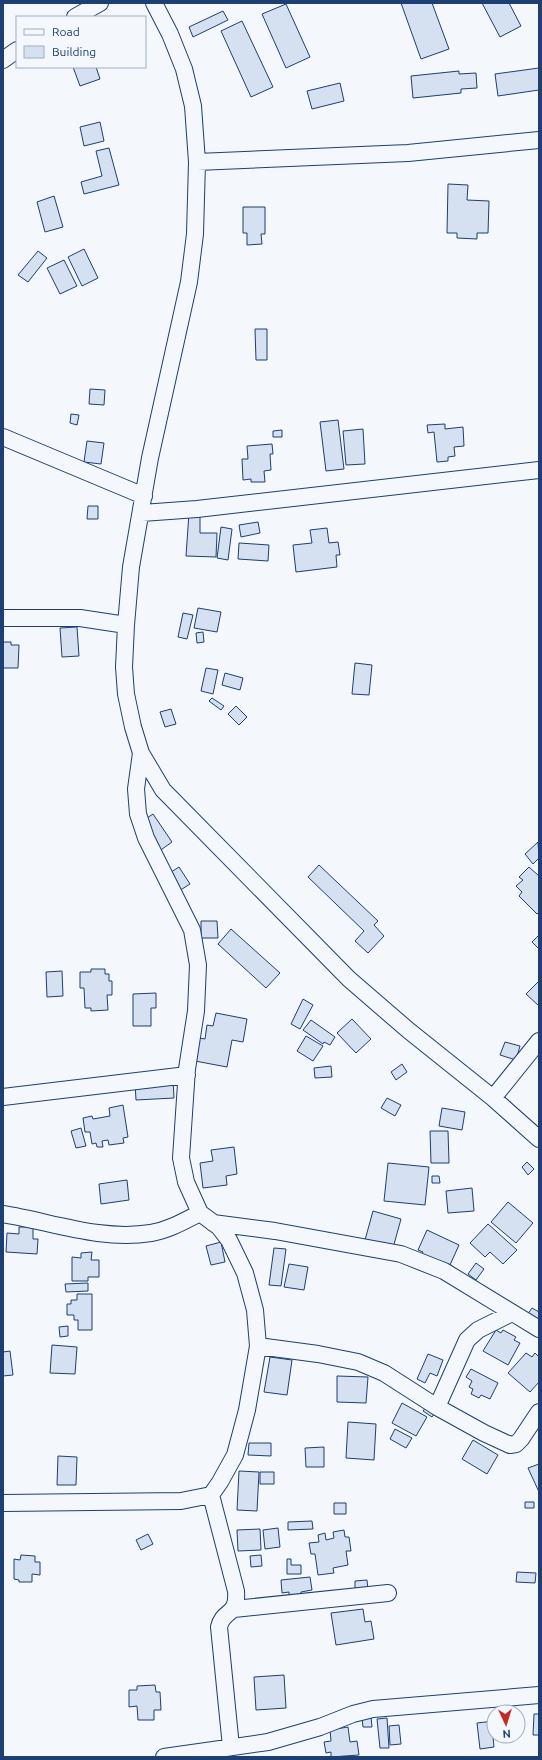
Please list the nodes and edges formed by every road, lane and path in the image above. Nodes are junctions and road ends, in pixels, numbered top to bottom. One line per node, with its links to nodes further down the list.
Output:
1 (100, 3): 3 (street)
2 (154, 3): 7 (street)
3 (77, 16)
4 (16, 51): 5 (street)
5 (3, 60)
6 (539, 140): 7 (street)
7 (197, 162): 10 (street)
8 (3, 437): 10 (street)
9 (539, 470): 11 (street)
10 (144, 496): 11 (street)
11 (142, 513): 13 (street)
12 (3, 618): 13 (street)
13 (126, 624): 14 (street)
14 (141, 753): 16 (street); 18 (street)
15 (539, 1040): 18 (street)
16 (187, 1075): 17 (street); 20 (street)
17 (3, 1097)
18 (493, 1098): 19 (street)
19 (539, 1139)
20 (200, 1213): 21 (street); 22 (street)
21 (3, 1214)
22 (213, 1223): 23 (street); 25 (street)
23 (512, 1313): 24 (street); 26 (street)
24 (539, 1329)
25 (258, 1346): 26 (street); 28 (street)
26 (437, 1407): 27 (street)
27 (539, 1412)
28 (211, 1495): 29 (street); 31 (street)
29 (3, 1503)
30 (388, 1593): 31 (street)
31 (234, 1609): 33 (street)
32 (539, 1695): 33 (street)
33 (232, 1747): 34 (street)
34 (164, 1757)

